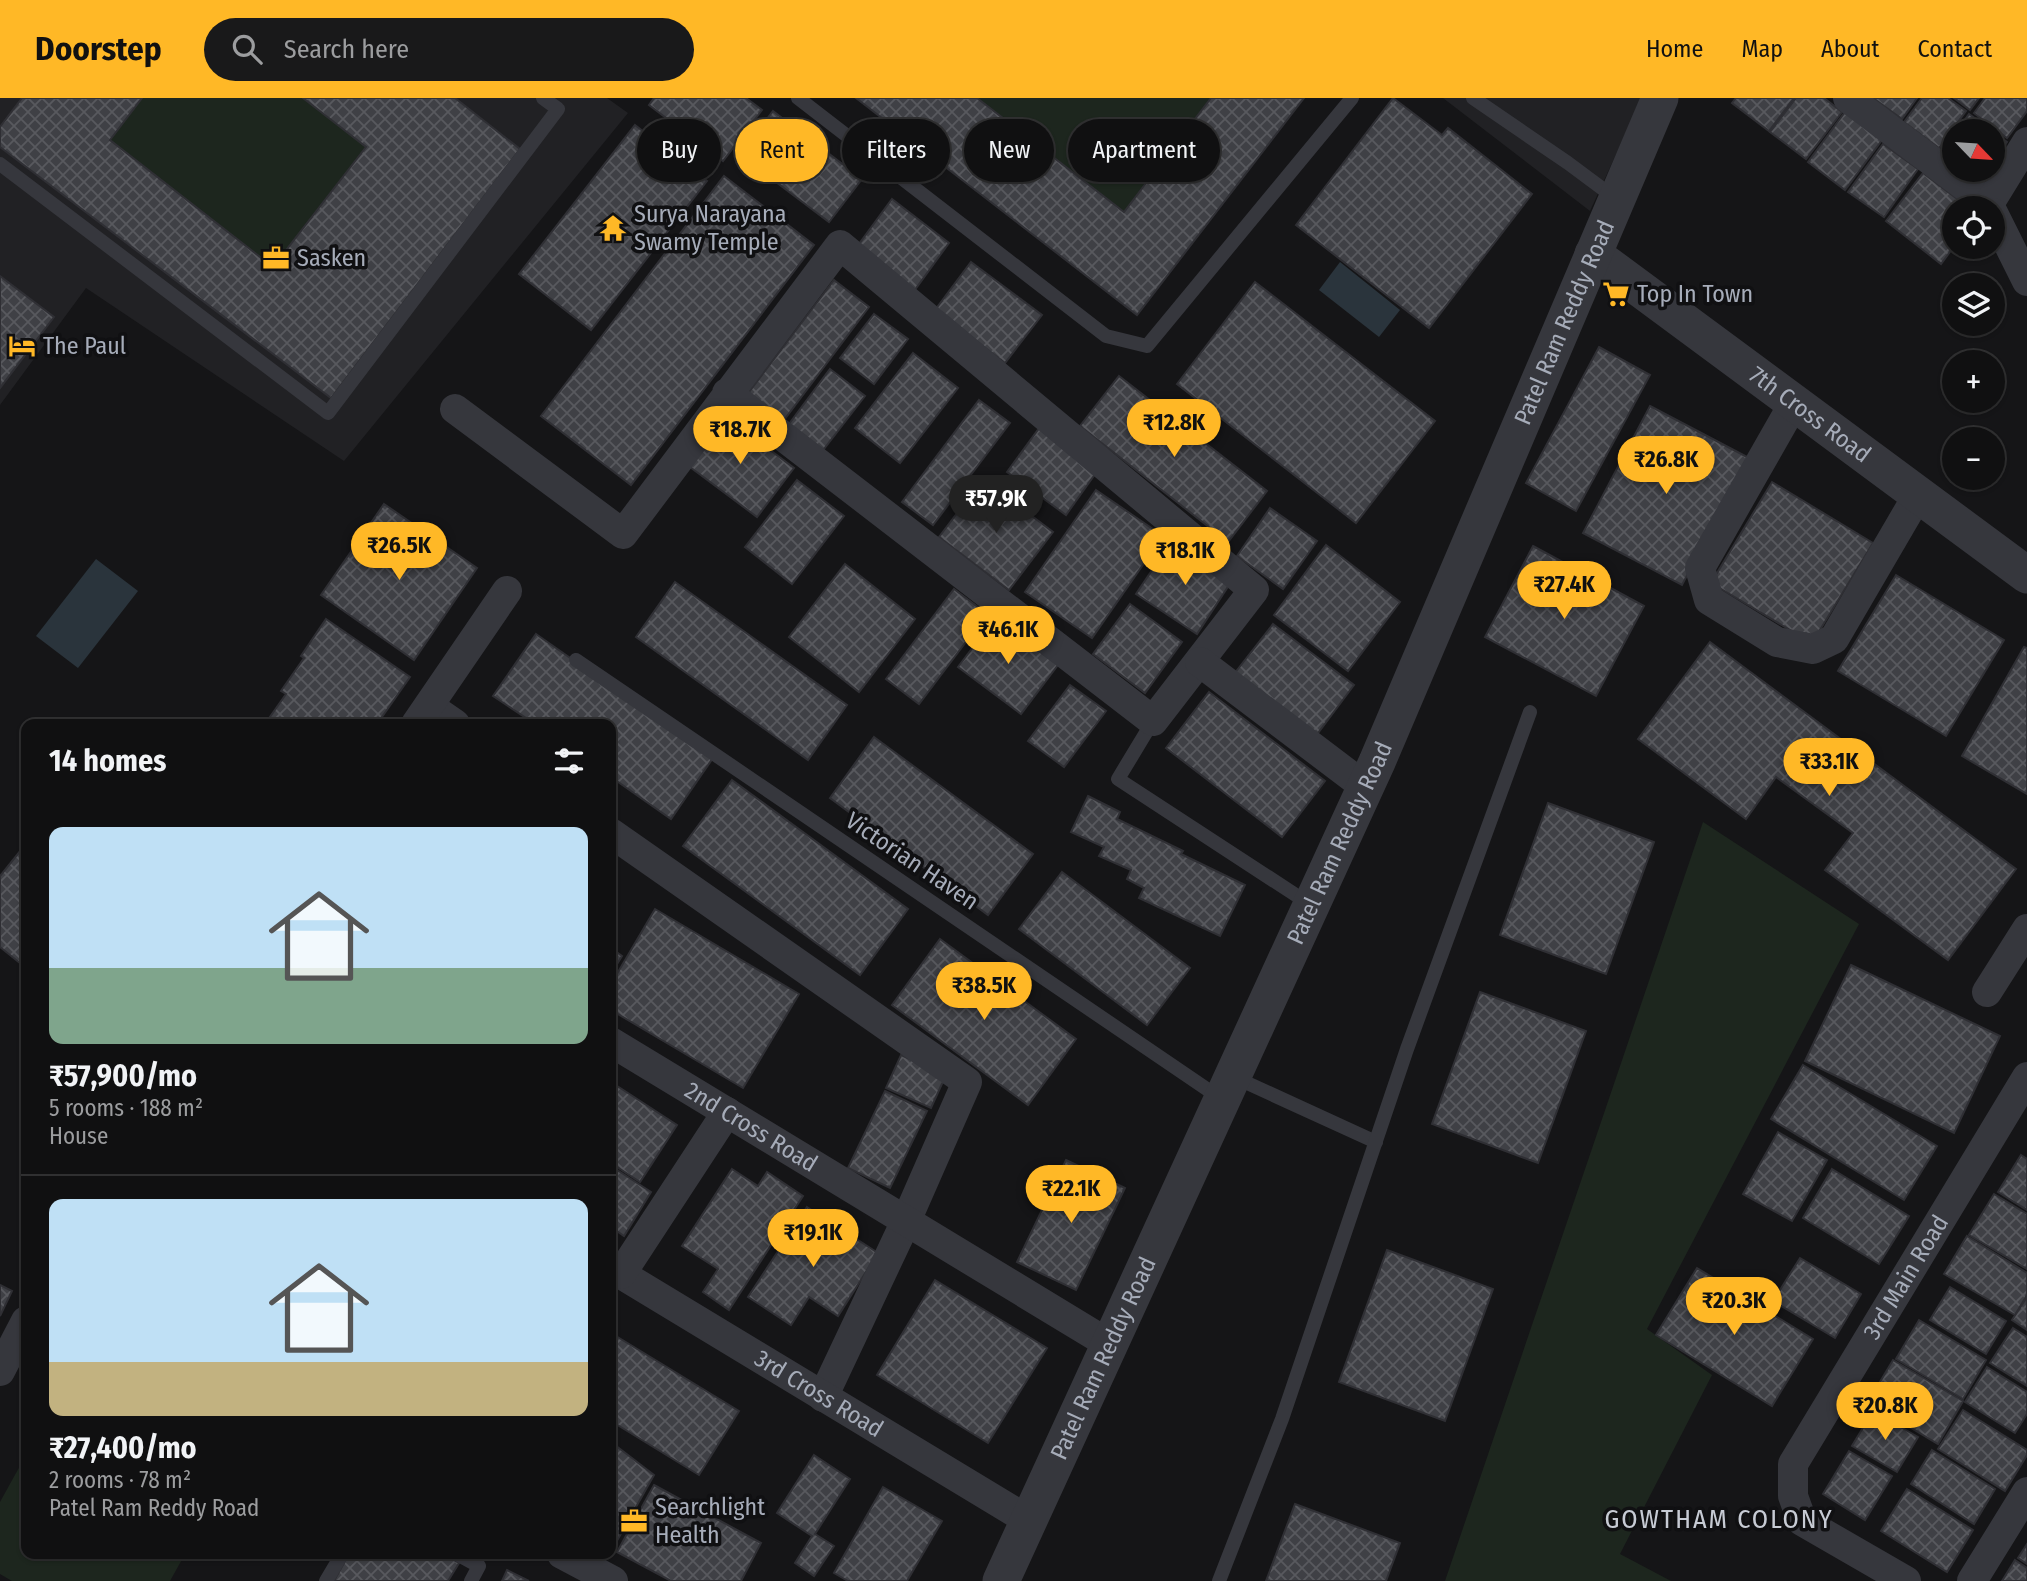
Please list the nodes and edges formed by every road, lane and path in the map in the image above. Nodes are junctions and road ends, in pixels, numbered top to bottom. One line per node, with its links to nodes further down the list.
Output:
1 (543, 98): 8 (lane)
2 (798, 98): 3 (lane)
3 (1352, 98)
4 (1473, 98): 11 (lane)
5 (1660, 98): 11 (street, Patel Ram Reddy Road)
6 (1848, 98): 9 (street)
7 (2027, 142): 10 (street)
8 (0, 163)
9 (1974, 196)
10 (1998, 196)
11 (1615, 198): 13 (street, Patel Ram Reddy Road)
12 (2005, 237): 14 (street)
13 (1592, 254): 16 (street, 7th Cross Road); 26 (street, Patel Ram Reddy Road)
14 (2027, 281)
15 (727, 393): 17 (street); 22 (street); 25 (street)
16 (1794, 403): 18 (street, 7th Cross Road); 18 (street)
17 (455, 409)
18 (1918, 495): 19 (street, 7th Cross Road)
19 (2027, 575)
20 (507, 591): 24 (street)
21 (576, 660): 33 (lane, Victorian Haven)
22 (1200, 662): 25 (street); 26 (street)
23 (1530, 712): 35 (lane)
24 (422, 715)
25 (1153, 721): 28 (lane)
26 (1364, 786): 28 (street, Patel Ram Reddy Road)
27 (616, 836): 36 (street)
28 (1312, 906): 33 (street, Patel Ram Reddy Road)
29 (2027, 929): 30 (street)
30 (1987, 992)
31 (616, 1045): 34 (street, 2nd Cross Road)
32 (2027, 1077): 52 (street, 3rd Main Road)
33 (1227, 1088): 35 (lane, Victorian Haven); 39 (street, Patel Ram Reddy Road)
34 (727, 1112): 36 (street, 2nd Cross Road); 37 (street)
35 (1376, 1142): 51 (lane)
36 (906, 1221): 39 (street, 2nd Cross Road); 41 (street)
37 (616, 1271): 41 (street, 3rd Cross Road)
38 (21, 1331): 40 (street)
39 (1109, 1344): 43 (street, Patel Ram Reddy Road)
40 (0, 1371)
41 (823, 1397): 43 (street, 3rd Cross Road)
42 (2027, 1492): 53 (street)
43 (1028, 1520): 50 (street, Patel Ram Reddy Road)
44 (339, 1559): 47 (lane)
45 (466, 1559): 48 (lane)
46 (571, 1559): 49 (street)
47 (326, 1581)
48 (471, 1581)
49 (613, 1581)
50 (1001, 1581)
51 (1219, 1581)
52 (1906, 1581)
53 (1972, 1581)

